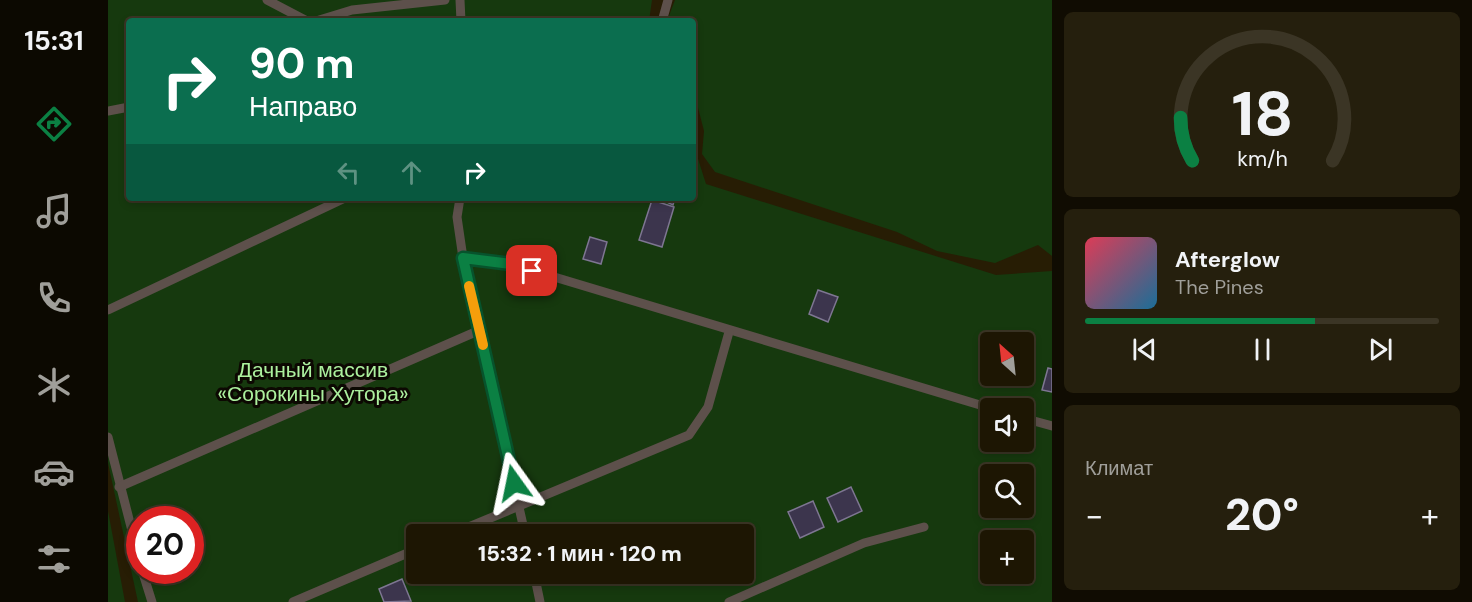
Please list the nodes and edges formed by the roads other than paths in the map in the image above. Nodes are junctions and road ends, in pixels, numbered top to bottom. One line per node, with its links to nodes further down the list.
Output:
1 (267, 0): 5 (lane)
2 (445, 0): 6 (lane)
3 (460, 0): 7 (lane)
4 (668, 0): 8 (lane)
5 (301, 18)
6 (326, 18)
7 (461, 18)
8 (663, 18)
9 (126, 108): 10 (lane)
10 (108, 111)
11 (339, 201): 14 (lane)
12 (460, 201): 13 (lane)
13 (463, 258): 15 (lane); 16 (lane)
14 (108, 310)
15 (480, 330): 21 (lane); 22 (lane)
16 (729, 332): 17 (lane); 22 (lane)
17 (980, 405)
18 (1034, 421): 19 (lane)
19 (1052, 426)
20 (108, 437): 21 (lane)
21 (119, 487): 23 (lane)
22 (519, 505): 24 (lane); 25 (lane)
23 (126, 512)
24 (475, 524)
25 (523, 524)
26 (924, 527): 33 (lane)
27 (406, 554): 31 (lane)
28 (146, 584): 30 (lane)
29 (536, 584): 32 (lane)
30 (152, 602)
31 (293, 602)
32 (540, 602)
33 (729, 602)

